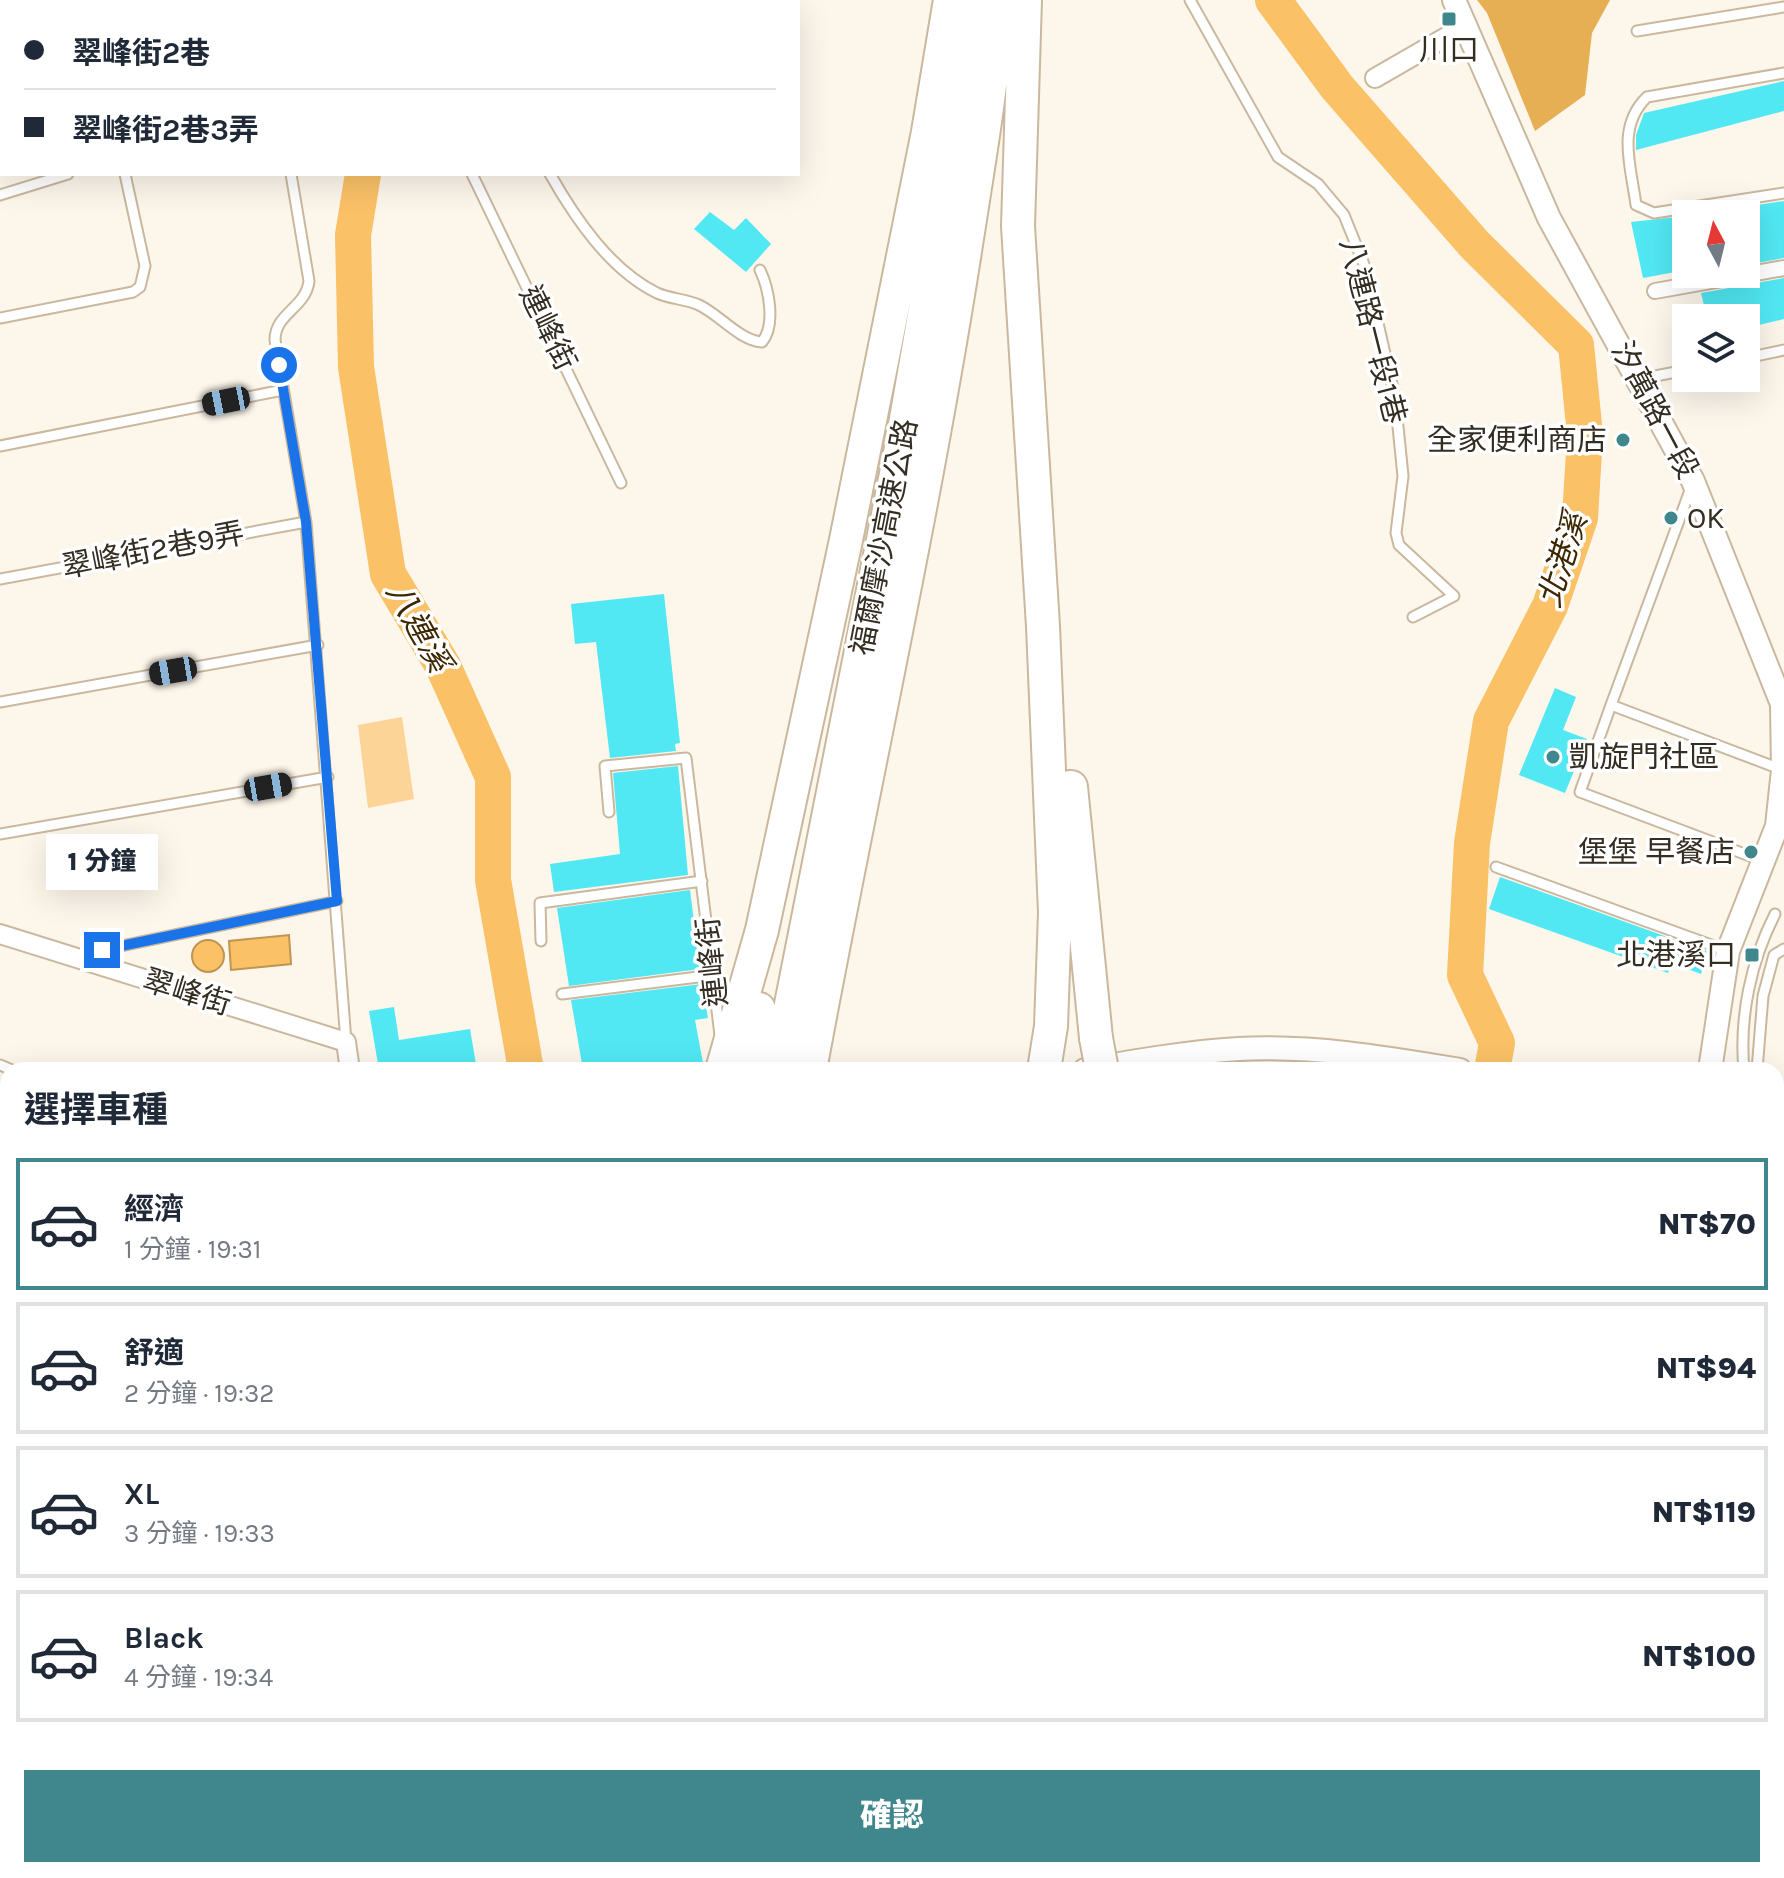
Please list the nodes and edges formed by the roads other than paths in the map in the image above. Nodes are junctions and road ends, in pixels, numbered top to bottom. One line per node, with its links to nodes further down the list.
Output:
1 (950, 0): 47 (highway)
2 (970, 0): 57 (highway, 福爾摩沙高速公路)
3 (1000, 0): 56 (highway, 福爾摩沙高速公路)
4 (1025, 0): 34 (highway)
5 (1190, 0): 33 (lane, 八連路一段1巷)
6 (1454, 0): 8 (street, 汐萬路一段)
7 (1784, 7): 9 (lane)
8 (1467, 25): 11 (street); 26 (street, 汐萬路一段)
9 (1637, 31)
10 (1784, 73): 17 (lane)
11 (1375, 78)
12 (62, 176): 18 (lane)
13 (125, 176): 22 (lane)
14 (291, 176): 27 (lane)
15 (473, 176): 30 (lane, 連峰街)
16 (551, 176): 20 (lane)
17 (1784, 193)
18 (0, 195)
19 (1784, 268): 21 (street)
20 (760, 270)
21 (1655, 291)
22 (0, 318)
23 (1784, 350): 24 (lane)
24 (1760, 355)
25 (1672, 373): 26 (lane)
26 (1640, 379): 29 (street, 汐萬路一段)
27 (283, 390): 28 (lane); 31 (lane)
28 (0, 446)
29 (1693, 481): 37 (lane); 38 (street, 汐萬路一段)
30 (621, 483)
31 (306, 522): 32 (lane, 翠峰街2巷9弄); 35 (lane)
32 (0, 579)
33 (1413, 617)
34 (1043, 626): 61 (highway); 62 (highway, bridge)
35 (318, 645): 36 (lane); 39 (lane)
36 (0, 702)
37 (1611, 705): 38 (lane); 42 (lane)
38 (1783, 770): 42 (street, 汐萬路一段)
39 (328, 777): 41 (lane); 45 (lane)
40 (609, 812): 44 (lane, 連峰街)
41 (0, 834)
42 (1766, 862): 51 (street, 汐萬路一段)
43 (1496, 867): 51 (lane)
44 (702, 881): 49 (lane); 53 (lane, 連峰街)
45 (337, 901): 52 (lane); 55 (lane)
46 (1775, 914): 66 (lane)
47 (762, 930): 57 (highway); 60 (highway)
48 (0, 934): 52 (street, 翠峰街)
49 (541, 941)
50 (1784, 949): 67 (lane)
51 (1728, 951): 65 (street, 汐萬路一段)
52 (72, 956): 55 (street, 翠峰街)
53 (714, 975): 54 (lane); 59 (lane, 連峰街)
54 (562, 994)
55 (346, 1042): 58 (street)
56 (813, 1055)
57 (764, 1061)
58 (349, 1062)
59 (717, 1062)
60 (724, 1062)
61 (1045, 1062)
62 (1100, 1062)
63 (1144, 1062): 64 (street)
64 (1412, 1062)
65 (1711, 1062)
66 (1743, 1062)
67 (1758, 1062)

